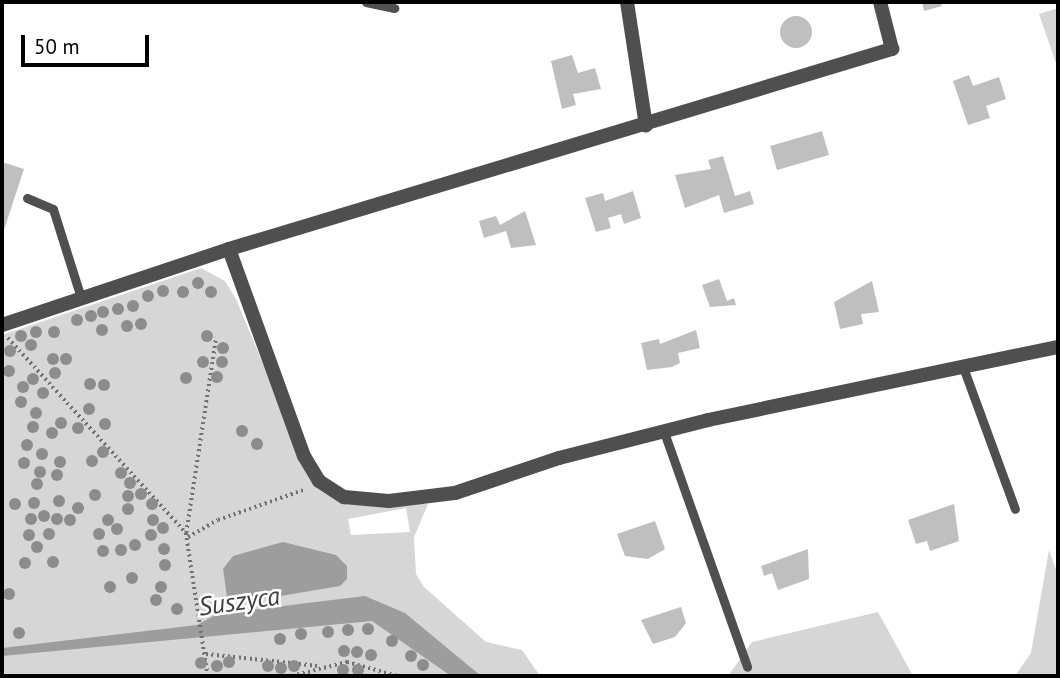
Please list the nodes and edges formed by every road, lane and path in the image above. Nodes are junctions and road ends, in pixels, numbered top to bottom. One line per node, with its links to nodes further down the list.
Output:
1 (366, 2): 4 (lane)
2 (627, 2): 5 (street)
3 (880, 2): 5 (street)
4 (394, 8)
5 (646, 126): 7 (street)
6 (27, 198): 8 (lane)
7 (229, 248): 8 (street); 14 (street)
8 (81, 298): 9 (street)
9 (2, 327): 16 (path)
10 (216, 337): 16 (path)
11 (1058, 347): 12 (street)
12 (963, 367): 13 (street); 15 (lane)
13 (664, 432): 14 (street); 19 (lane)
14 (323, 483): 16 (path)
15 (1015, 509)
16 (187, 535): 17 (path)
17 (206, 654): 18 (path); 20 (path)
18 (318, 666): 21 (path); 22 (path)
19 (747, 667)
20 (208, 676)
21 (292, 676)
22 (398, 676)

